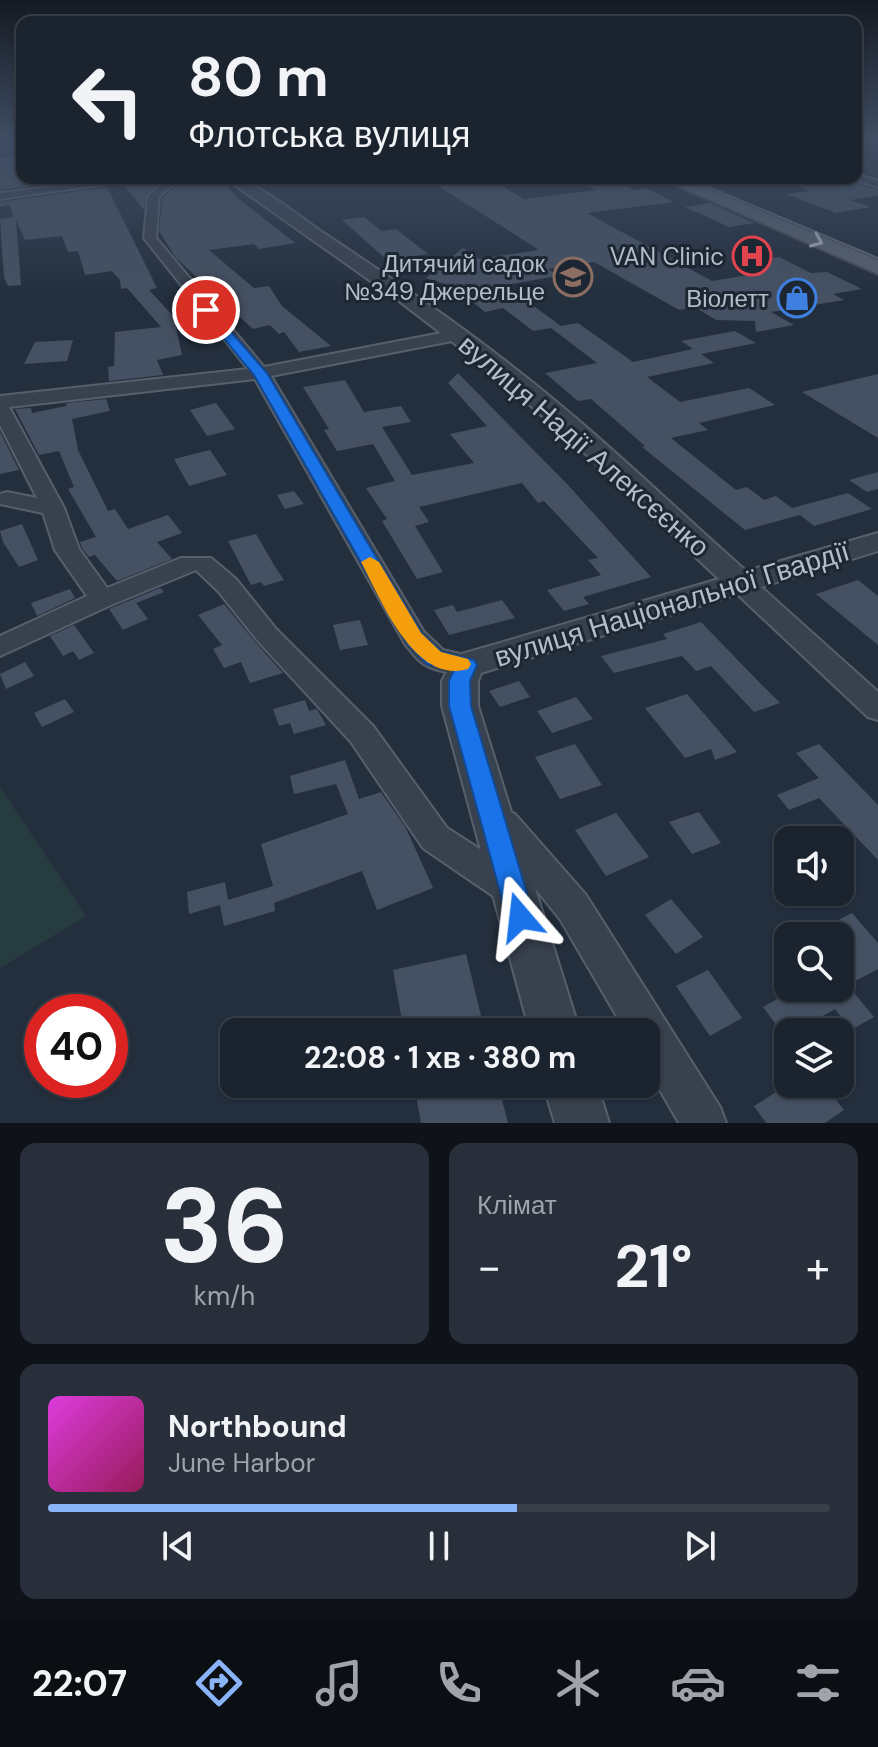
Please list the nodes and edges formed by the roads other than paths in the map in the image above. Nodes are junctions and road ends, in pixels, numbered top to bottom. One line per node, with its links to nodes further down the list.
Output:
1 (100, 191): 6 (street)
2 (152, 191): 10 (street)
3 (251, 191): 9 (street, вулиця Надії Алексєєнко)
4 (699, 191): 8 (main road, one-way to 8)
5 (741, 191): 7 (main road)
6 (0, 196)
7 (878, 247)
8 (878, 268)
9 (457, 335): 10 (street); 15 (street, вулиця Надії Алексєєнко)
10 (260, 373): 11 (street); 18 (street)
11 (0, 405): 13 (street)
12 (7, 499): 13 (street)
13 (53, 508): 16 (street)
14 (878, 542): 15 (street, вулиця Національної Гвардії)
15 (742, 584): 18 (street, вулиця Національної Гвардії); 19 (street, вулиця Надії Алексєєнко)
16 (102, 599): 17 (street); 21 (street)
17 (0, 647)
18 (467, 665): 20 (street)
19 (878, 709)
20 (487, 806): 21 (street); 25 (street)
21 (512, 889): 22 (street)
22 (551, 1018)
23 (574, 1098): 24 (street)
24 (582, 1123)
25 (704, 1123)

